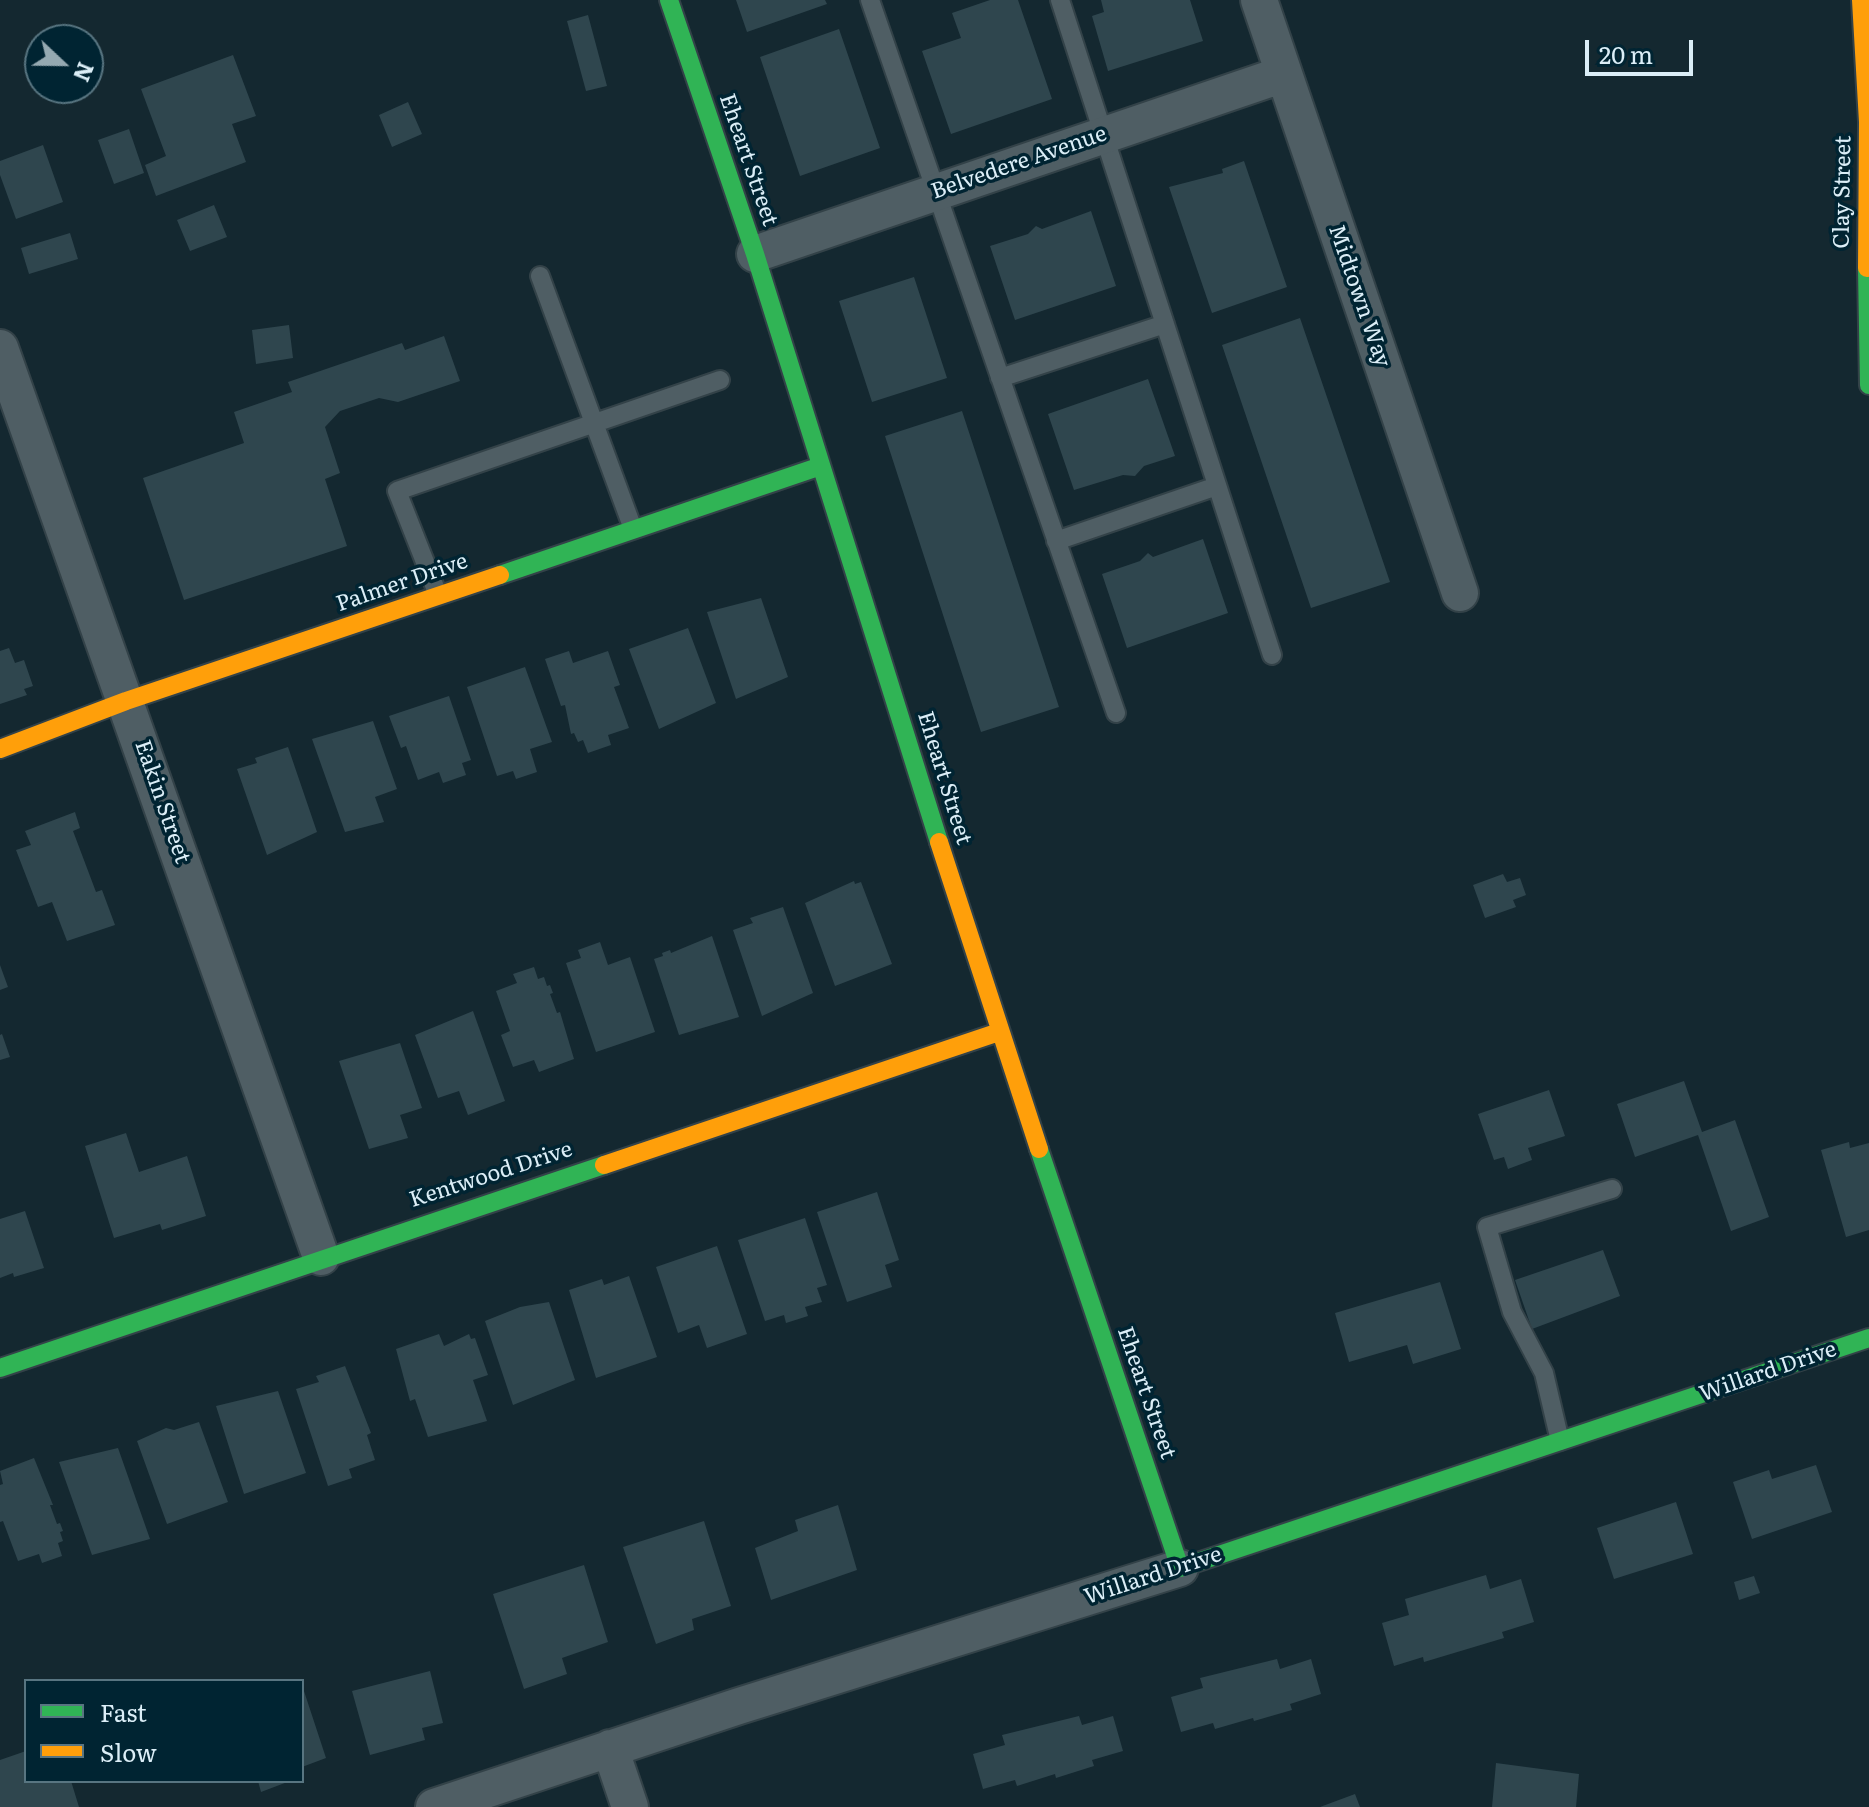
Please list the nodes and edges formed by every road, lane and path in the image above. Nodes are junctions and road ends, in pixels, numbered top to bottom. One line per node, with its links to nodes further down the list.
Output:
1 (669, 0): 9 (street, Eheart Street)
2 (1060, 0): 7 (lane)
3 (1259, 0): 6 (street, Midtown Way)
4 (1861, 0): 15 (street, Clay Street)
5 (878, 2): 8 (lane)
6 (1284, 74): 7 (street, Belvedere Avenue); 21 (street, Midtown Way)
7 (1103, 135): 8 (street, Belvedere Avenue); 11 (lane)
8 (937, 192): 9 (street, Belvedere Avenue); 13 (lane)
9 (755, 254): 17 (street, Eheart Street)
10 (540, 276): 16 (lane)
11 (1165, 324): 13 (lane); 18 (lane)
12 (0, 348): 24 (street, Eakin Street)
13 (1000, 378): 20 (lane)
14 (720, 380): 16 (lane)
15 (1869, 385)
16 (594, 423): 19 (lane); 22 (lane)
17 (821, 466): 19 (street, Palmer Drive); 27 (street, Eheart Street)
18 (1217, 486): 20 (lane); 23 (lane)
19 (633, 529): 22 (street, Palmer Drive)
20 (1056, 541): 25 (lane)
21 (1460, 593)
22 (438, 596): 24 (street, Palmer Drive)
23 (1272, 655)
24 (126, 701): 26 (street, Palmer Drive); 29 (street, Eakin Street)
25 (1116, 713)
26 (0, 749)
27 (999, 1032): 29 (street, Kentwood Drive); 33 (street, Eheart Street)
28 (1612, 1189): 32 (lane)
29 (321, 1257): 31 (street, Kentwood Drive)
30 (1869, 1338): 32 (street, Willard Drive)
31 (0, 1368)
32 (1560, 1441): 33 (street, Willard Drive)
33 (1180, 1568): 34 (street, Willard Drive)
34 (610, 1748): 35 (street, Willard Drive); 36 (street)
35 (434, 1807)
36 (630, 1807)

